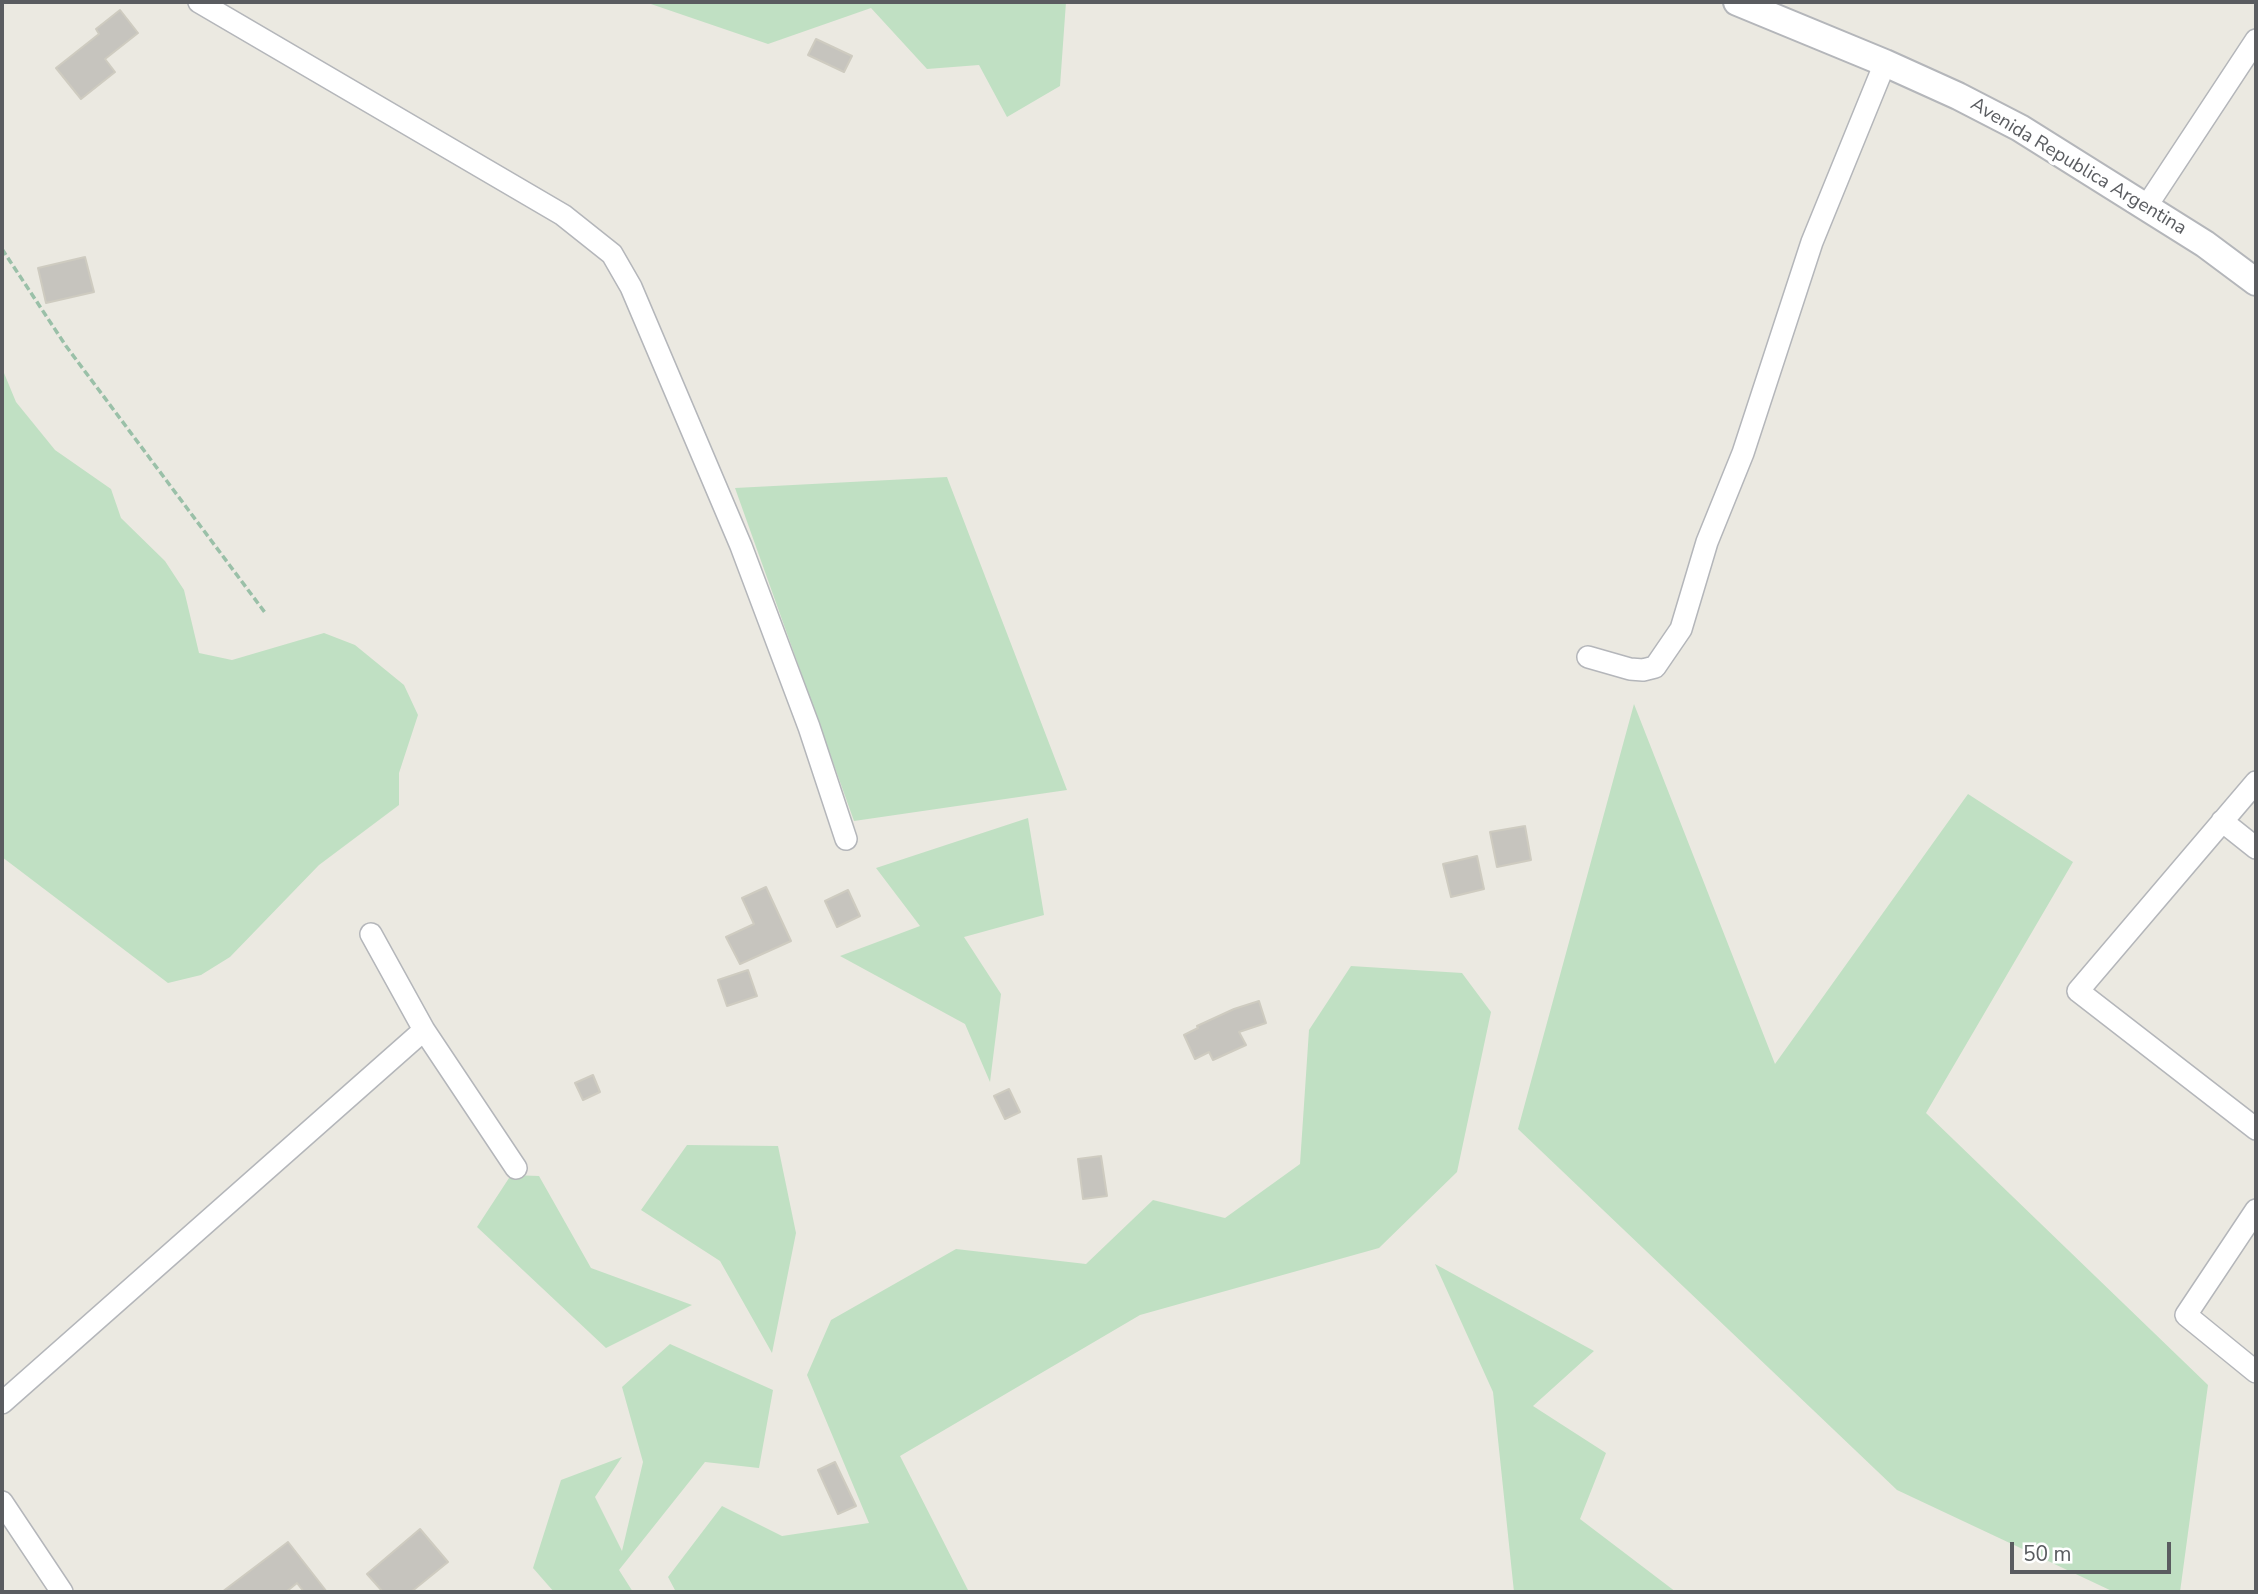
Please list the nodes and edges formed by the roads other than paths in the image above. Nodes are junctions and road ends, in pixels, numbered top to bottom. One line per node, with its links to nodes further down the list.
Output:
1 (199, 2): 10 (street)
2 (1737, 2): 4 (street, Avenida Republica Argentina)
3 (2256, 40): 5 (street)
4 (1885, 63): 5 (street, Avenida Republica Argentina); 7 (street)
5 (2146, 207): 6 (street, Avenida Republica Argentina)
6 (2256, 282)
7 (1588, 657)
8 (2256, 782): 9 (street)
9 (2222, 821): 11 (street); 14 (street)
10 (846, 839)
11 (2256, 848)
12 (371, 933): 13 (street)
13 (424, 1030): 15 (street); 18 (street)
14 (2256, 1129)
15 (516, 1168)
16 (2256, 1210): 17 (street)
17 (2256, 1372)
18 (2, 1403)
19 (2, 1502): 20 (street)
20 (62, 1592)

